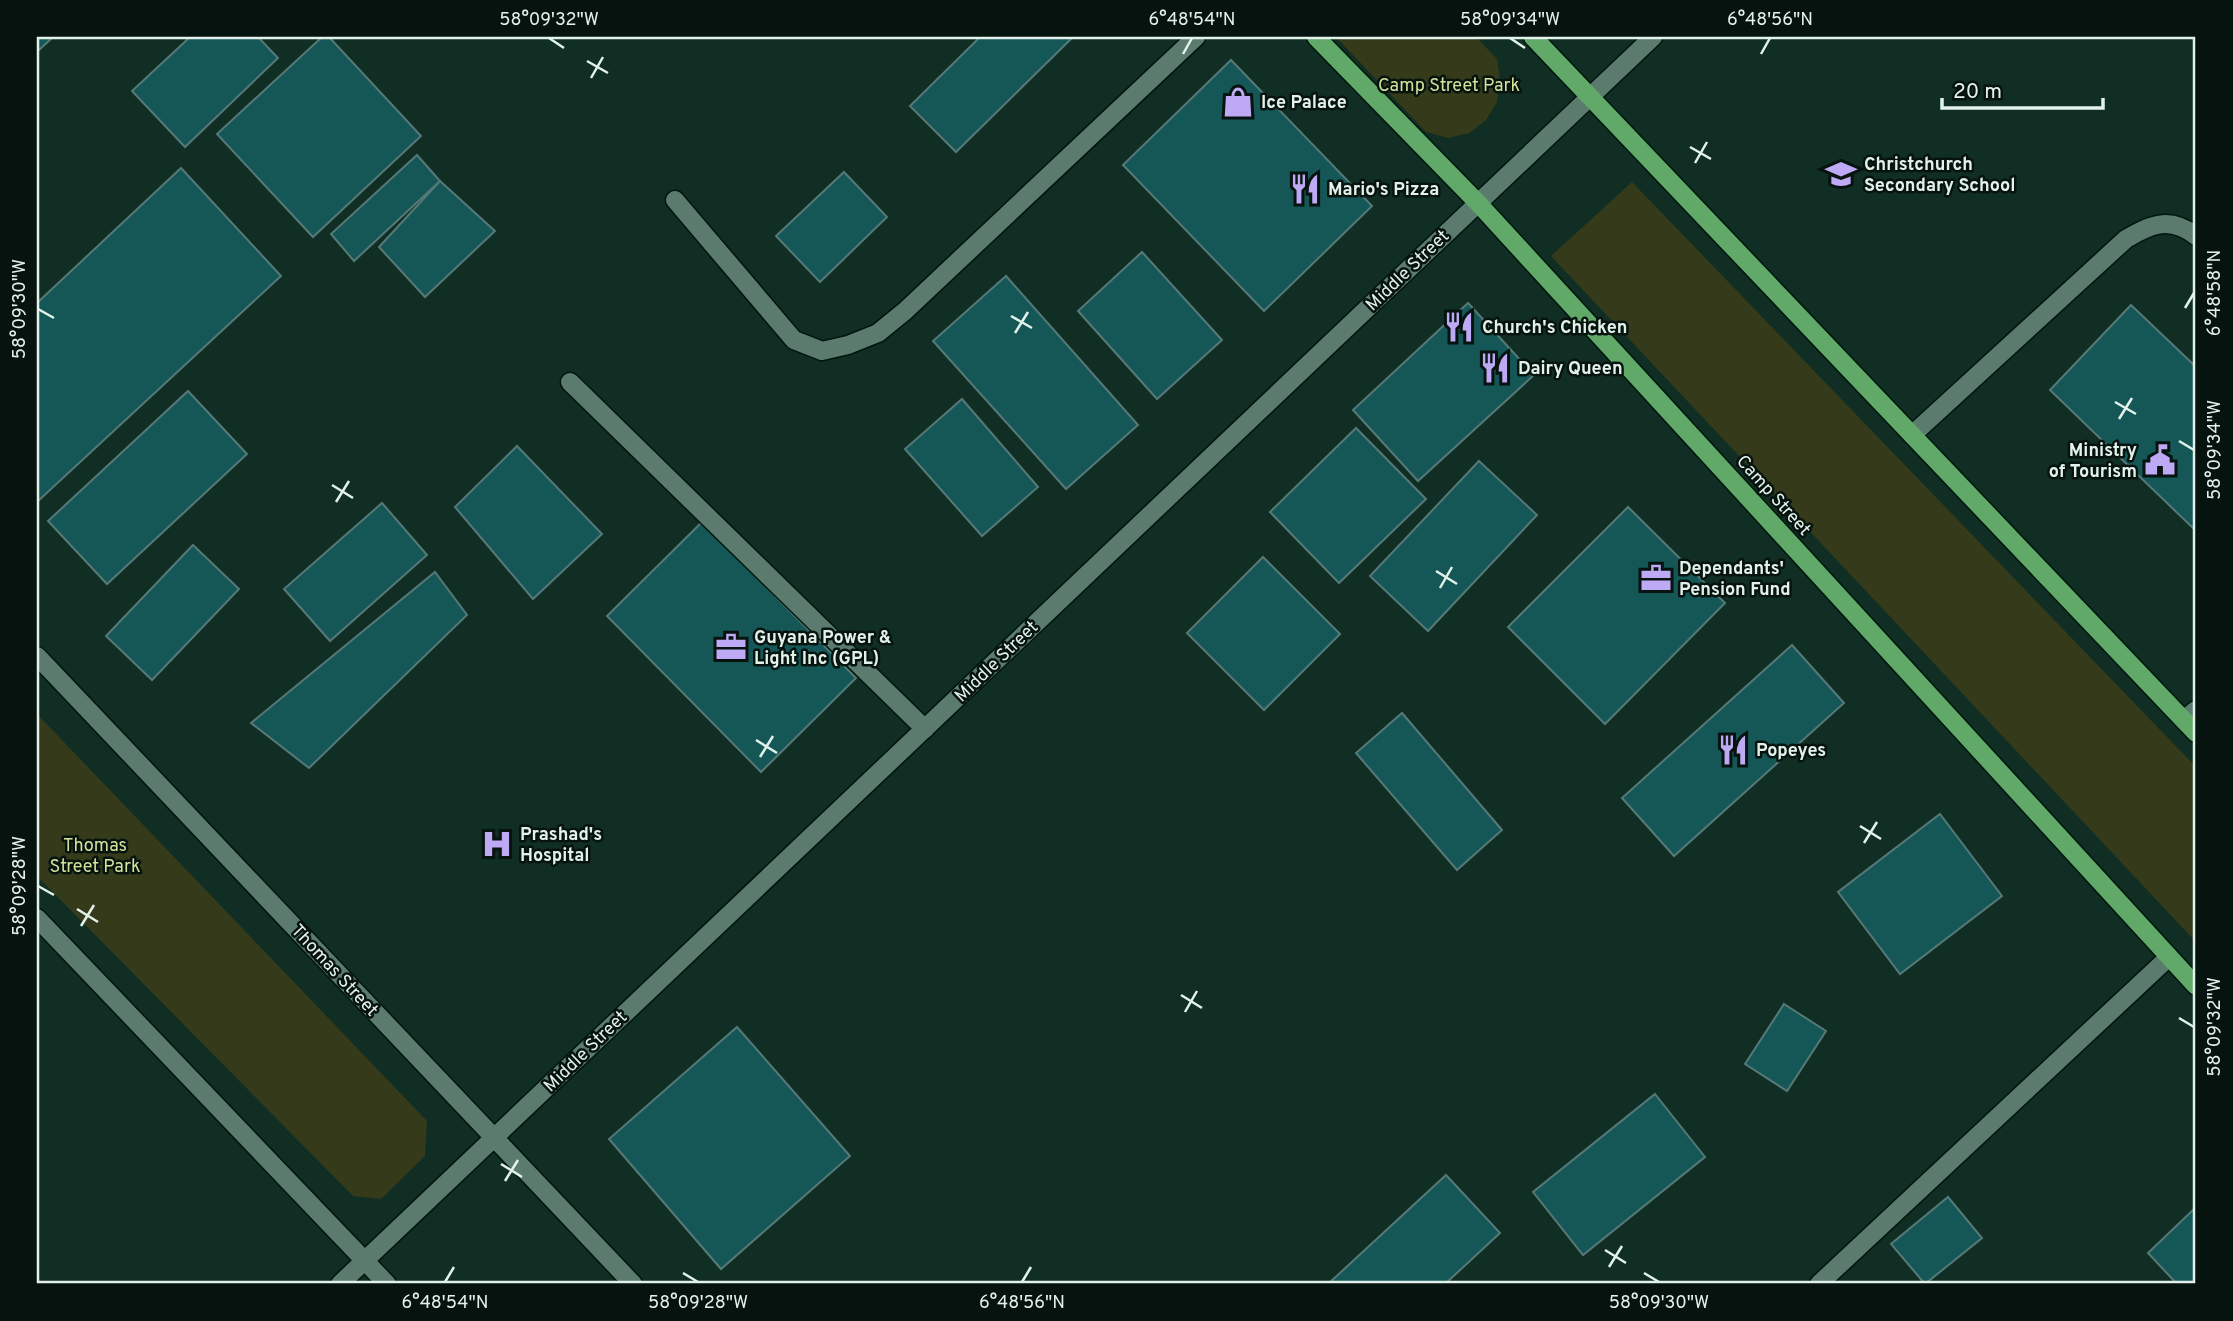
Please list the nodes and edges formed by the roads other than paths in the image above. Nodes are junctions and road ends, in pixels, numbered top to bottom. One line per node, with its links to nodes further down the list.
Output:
1 (1196, 37): 6 (street)
2 (1316, 37): 7 (main road, Camp Street)
3 (1533, 37): 5 (main road)
4 (1653, 37): 5 (street, Middle Street)
5 (1590, 97): 7 (street, Middle Street); 10 (main road)
6 (675, 200)
7 (1478, 202): 13 (street, Middle Street); 15 (main road, Camp Street)
8 (2196, 236): 10 (street)
9 (570, 382): 13 (street)
10 (1912, 435): 12 (main road)
11 (37, 656): 17 (street, Thomas Street)
12 (2192, 721)
13 (925, 729): 17 (street, Middle Street)
14 (37, 918): 18 (street)
15 (2169, 957): 16 (main road, Camp Street); 22 (street)
16 (2196, 986)
17 (494, 1138): 18 (street, Middle Street); 21 (street, Thomas Street)
18 (364, 1261): 19 (street, Middle Street); 20 (street)
19 (340, 1284)
20 (387, 1284)
21 (633, 1284)
22 (1819, 1284)

